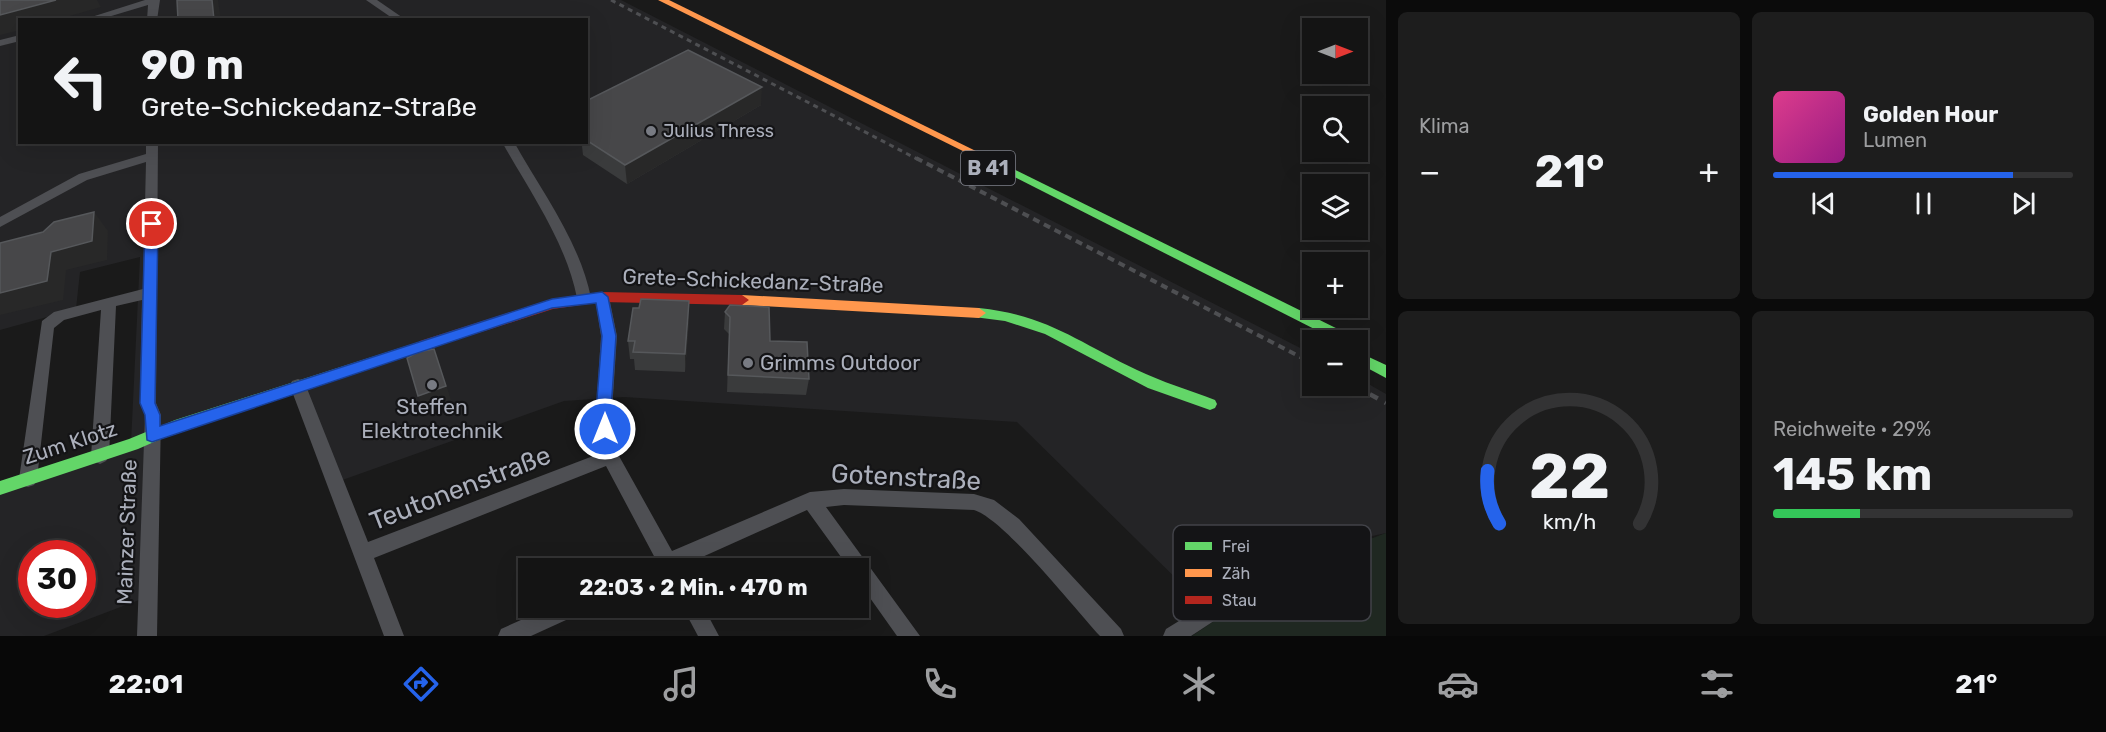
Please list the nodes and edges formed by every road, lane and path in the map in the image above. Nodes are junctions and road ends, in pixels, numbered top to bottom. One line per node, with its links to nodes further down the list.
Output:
1 (153, 0): 5 (street); 6 (street)
2 (371, 0): 7 (street)
3 (648, 0): 17 (main road, B 41)
4 (662, 0): 18 (main road, B 41)
5 (93, 18)
6 (152, 18)
7 (399, 18)
8 (18, 39): 9 (street)
9 (0, 44)
10 (509, 144): 15 (street)
11 (152, 149): 12 (street); 13 (street, Mainzer Straße)
12 (0, 224)
13 (151, 292): 16 (street); 25 (street, Mainzer Straße)
14 (602, 297): 15 (main road, Grete-Schickedanz-Straße); 24 (main road, Grete-Schickedanz-Straße); 27 (street)
15 (584, 298): 23 (main road, Grete-Schickedanz-Straße)
16 (109, 302): 26 (street); 28 (street)
17 (1307, 330)
18 (1327, 330)
19 (1368, 351): 20 (main road)
20 (1386, 361)
21 (1368, 362): 22 (main road)
22 (1386, 372)
23 (298, 386): 25 (main road, Grete-Schickedanz-Straße); 31 (street)
24 (1210, 404)
25 (152, 435): 26 (main road, Zum Klotz); 37 (street, Mainzer Straße)
26 (100, 456): 28 (main road, Zum Klotz)
27 (610, 457): 31 (street, Teutonenstraße); 32 (street)
28 (28, 479): 29 (main road, Zum Klotz)
29 (0, 488)
30 (810, 500): 33 (street, Gotenstraße); 41 (street); 42 (street, Gotenstraße)
31 (361, 554): 38 (street)
32 (660, 558)
33 (684, 558)
34 (548, 618): 39 (street)
35 (699, 618): 40 (street)
36 (1196, 621): 43 (street)
37 (147, 636)
38 (394, 636)
39 (508, 636)
40 (709, 636)
41 (910, 636)
42 (1114, 636)
43 (1173, 636)

